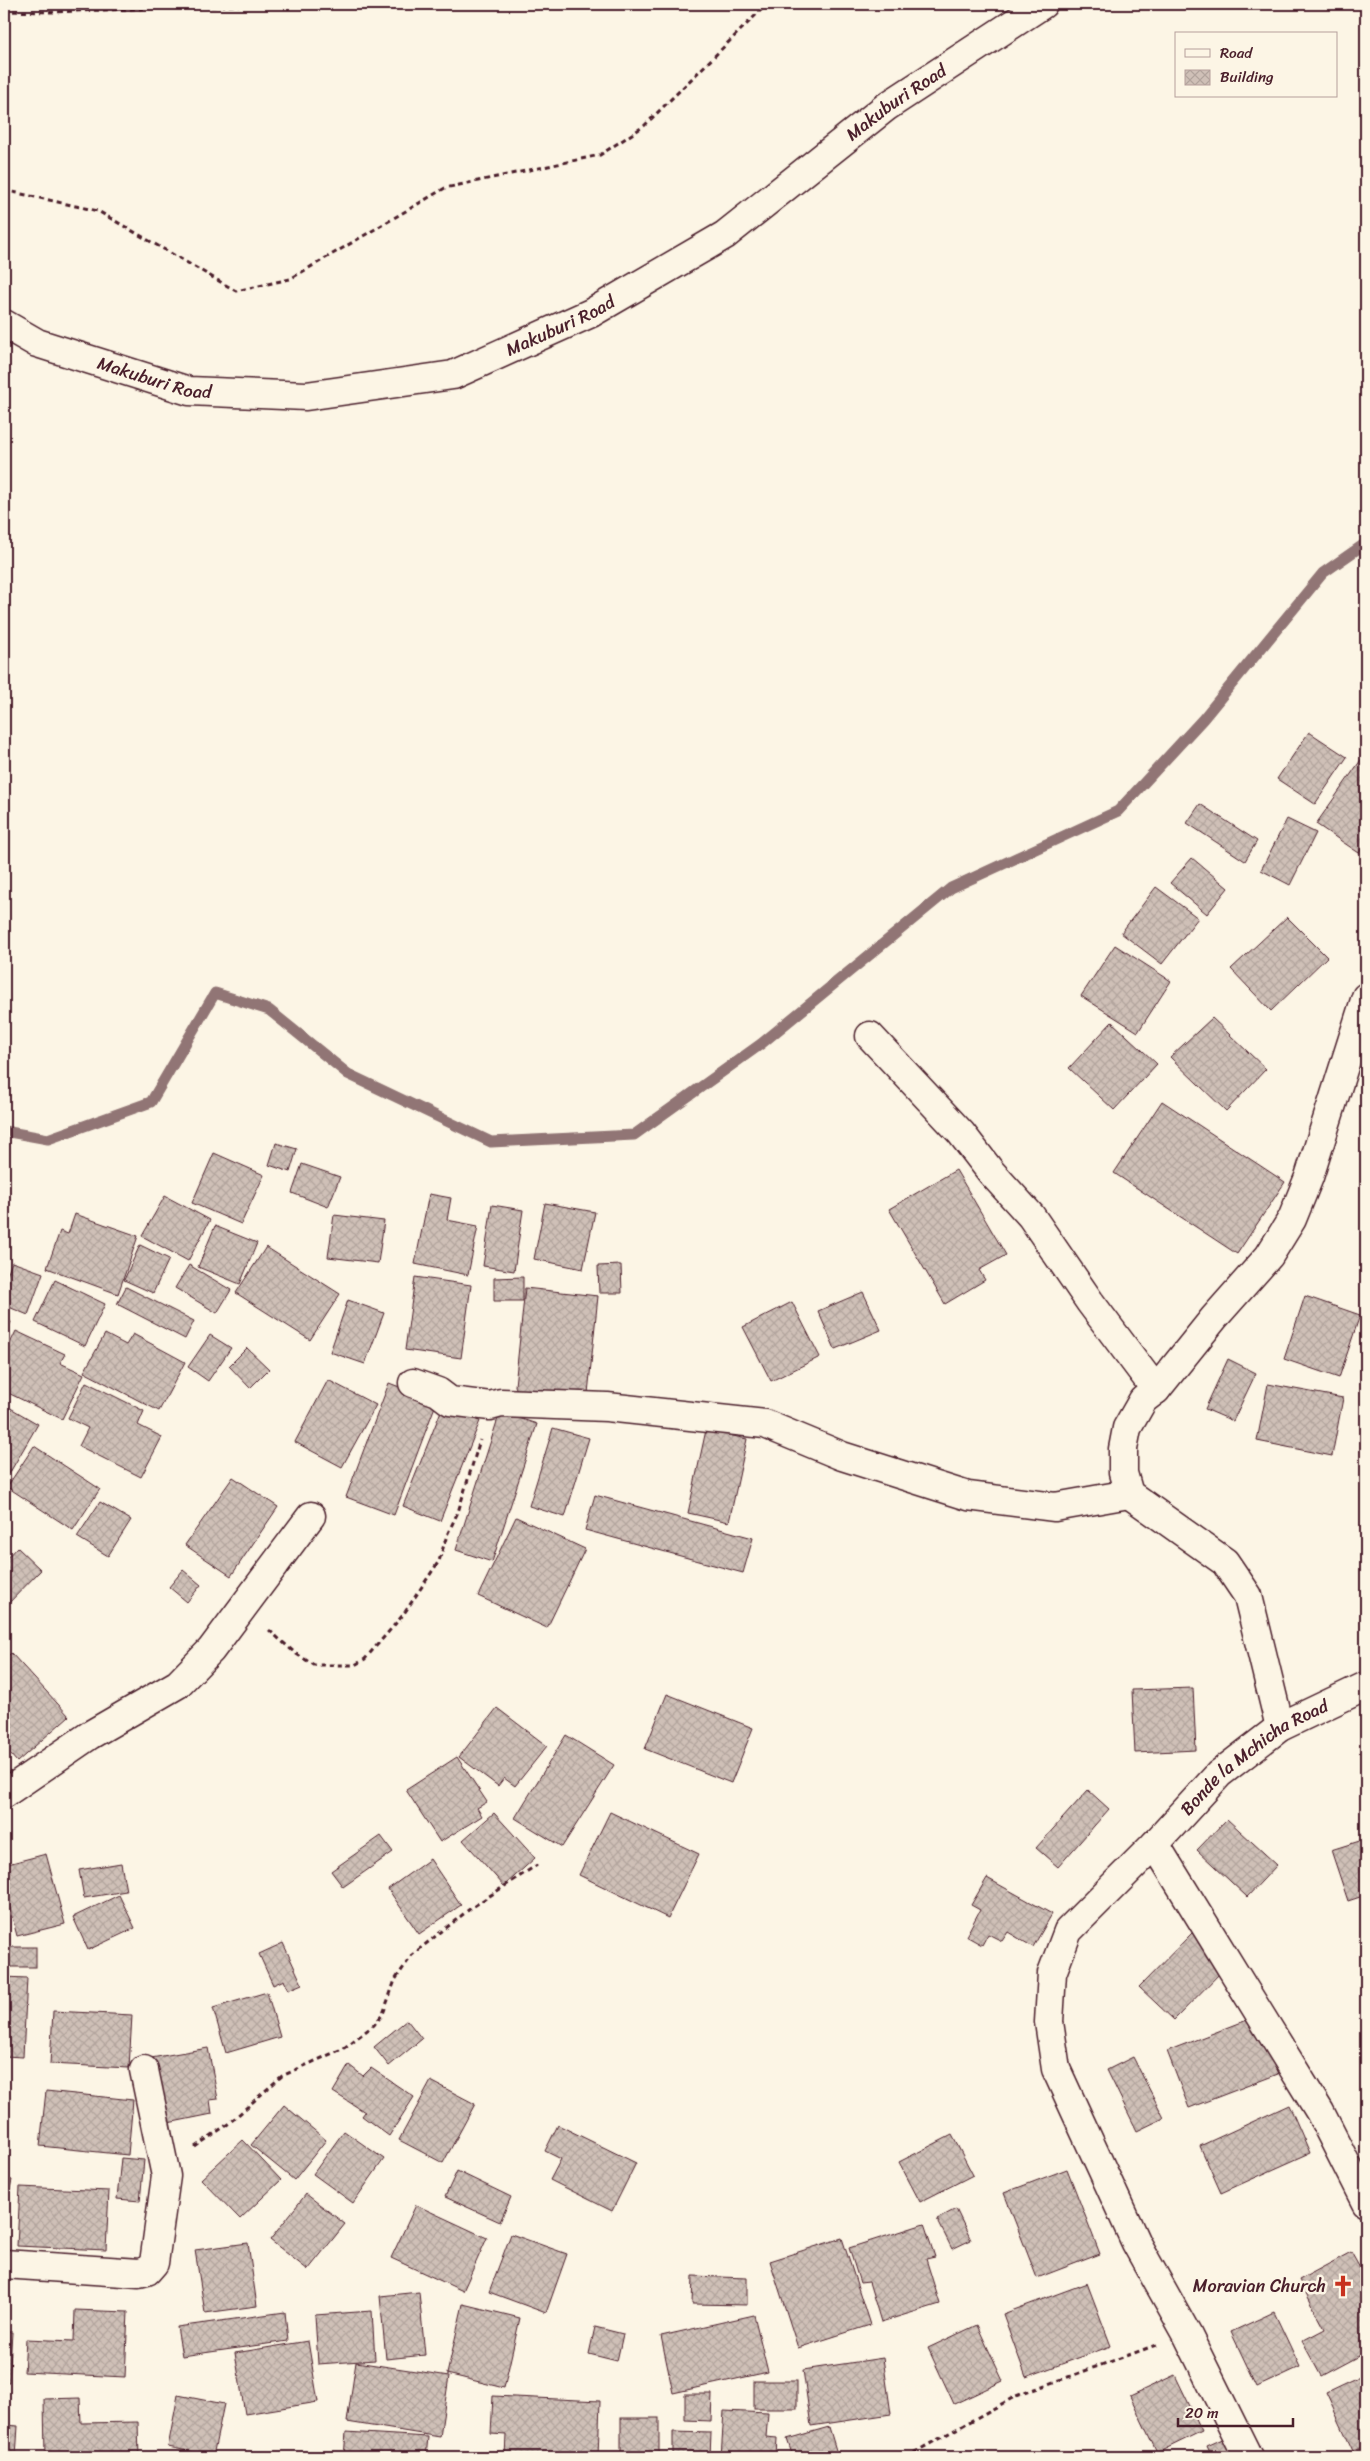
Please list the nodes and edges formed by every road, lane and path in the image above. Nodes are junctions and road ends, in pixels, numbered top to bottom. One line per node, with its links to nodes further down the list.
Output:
1 (261, 4): 4 (path)
2 (767, 4): 5 (path)
3 (1043, 4): 6 (street, Makuburi Road)
4 (4, 11)
5 (4, 190)
6 (4, 324)
7 (1366, 997): 10 (street)
8 (870, 1036): 10 (street)
9 (413, 1383): 11 (street)
10 (1156, 1390): 12 (street)
11 (490, 1406): 12 (street); 14 (path)
12 (1129, 1494): 16 (street)
13 (311, 1516): 14 (street)
14 (243, 1606): 17 (street)
15 (1366, 1686): 16 (street, Bonde la Mchicha Road)
16 (1280, 1727): 18 (street, Bonde la Mchicha Road)
17 (4, 1794)
18 (1155, 1844): 22 (street); 24 (street, Bonde la Mchicha Road)
19 (537, 1865): 21 (path)
20 (144, 2070): 21 (street)
21 (166, 2178): 23 (street)
22 (1366, 2203)
23 (4, 2264)
24 (1187, 2334): 25 (path); 26 (street, Bonde la Mchicha Road)
25 (906, 2457)
26 (1248, 2457)

